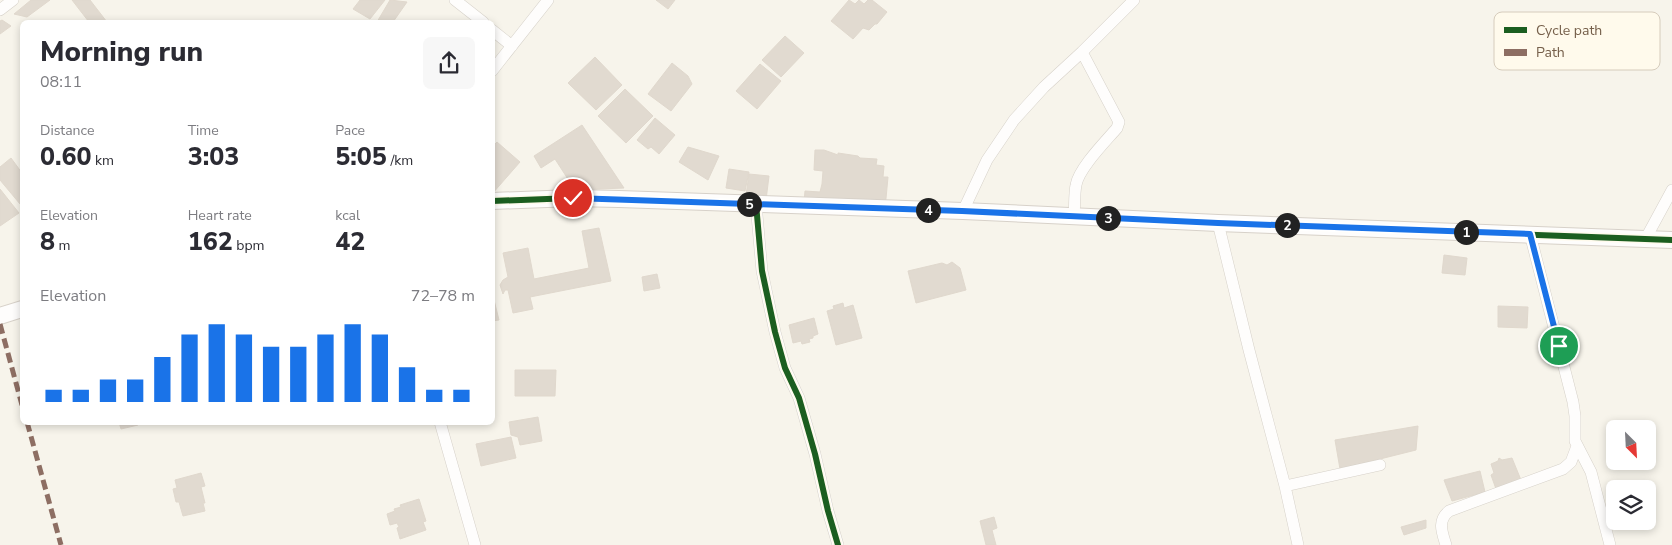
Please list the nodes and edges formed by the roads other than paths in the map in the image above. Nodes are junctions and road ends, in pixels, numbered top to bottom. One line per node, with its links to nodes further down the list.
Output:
1 (455, 0): 6 (street)
2 (548, 0): 8 (street)
3 (1119, 0): 5 (street)
4 (1134, 0): 5 (street)
5 (1125, 10): 9 (street)
6 (480, 20)
7 (495, 32): 8 (street)
8 (512, 46): 10 (street)
9 (1082, 52): 14 (street); 15 (street)
10 (495, 67)
11 (1672, 190): 18 (street)
12 (495, 201): 13 (street)
13 (756, 204): 14 (street); 27 (street)
14 (962, 211): 15 (street)
15 (1074, 217): 16 (street)
16 (1218, 223): 17 (street); 25 (street)
17 (1530, 234): 18 (street); 23 (street)
18 (1646, 238): 19 (street)
19 (1672, 240)
20 (20, 310): 21 (street)
21 (0, 316)
22 (441, 425): 26 (street)
23 (1577, 446): 29 (street); 30 (street)
24 (1380, 465): 25 (street)
25 (1285, 486): 28 (street)
26 (475, 545)
27 (838, 545)
28 (1298, 545)
29 (1446, 545)
30 (1610, 545)

